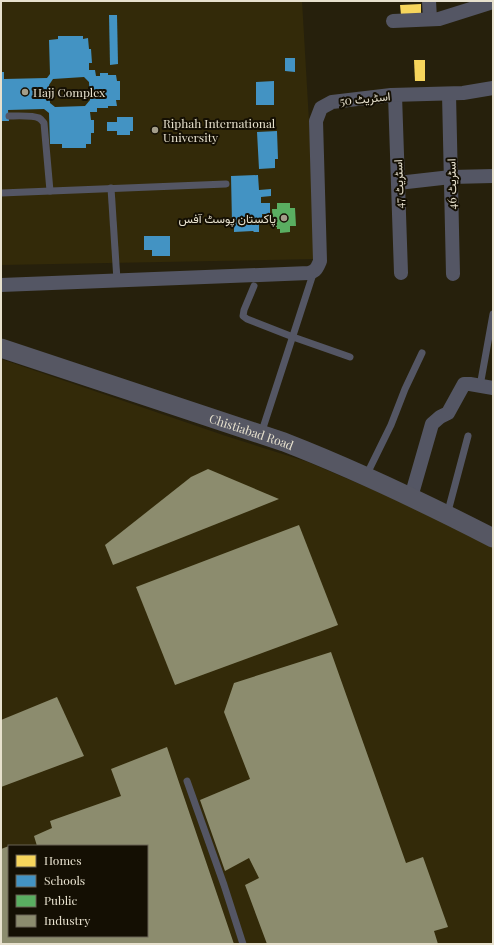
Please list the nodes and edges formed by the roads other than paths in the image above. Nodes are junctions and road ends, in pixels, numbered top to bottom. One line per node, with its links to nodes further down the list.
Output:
1 (429, 1): 3 (street)
2 (493, 2): 3 (street)
3 (430, 19): 4 (street)
4 (393, 21)
5 (493, 88): 6 (street, اسٹریٹ 50)
6 (449, 94): 7 (street, اسٹریٹ 50); 10 (street, اسٹریٹ 46)
7 (395, 95): 11 (street, اسٹریٹ 47); 16 (street, اسٹریٹ 50)
8 (9, 116): 14 (lane)
9 (493, 176): 10 (street)
10 (451, 177): 11 (street); 18 (street, اسٹریٹ 46)
11 (398, 183): 17 (street, اسٹریٹ 47)
12 (226, 184): 13 (lane)
13 (111, 188): 14 (lane); 19 (lane)
14 (50, 191): 15 (lane)
15 (1, 193)
16 (317, 266): 19 (street); 23 (lane)
17 (401, 273)
18 (454, 274)
19 (117, 280): 20 (street)
20 (1, 285)
21 (254, 286): 23 (lane)
22 (493, 314): 27 (lane)
23 (292, 337): 26 (lane); 28 (lane)
24 (1, 348): 28 (main road, Chistiabad Road)
25 (422, 353): 30 (lane)
26 (350, 357)
27 (486, 387): 31 (street)
28 (261, 435): 30 (main road, Chistiabad Road)
29 (468, 436): 32 (lane)
30 (366, 477): 31 (main road, Chistiabad Road)
31 (410, 497): 32 (main road, Chistiabad Road)
32 (447, 515): 33 (main road, Chistiabad Road)
33 (493, 538)
34 (187, 781): 35 (lane)
35 (243, 944)

